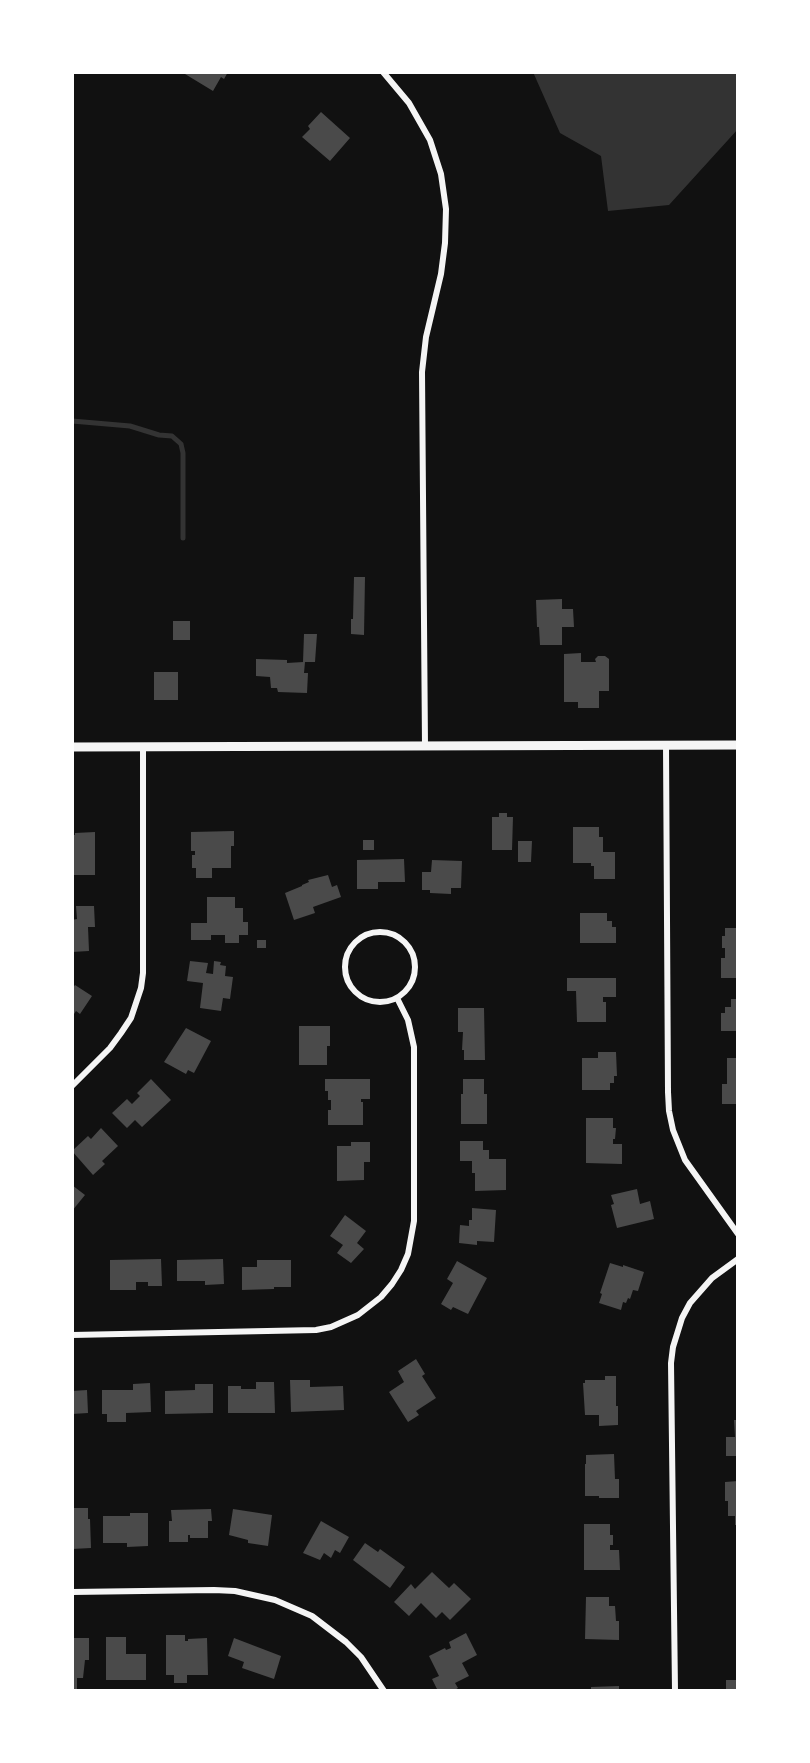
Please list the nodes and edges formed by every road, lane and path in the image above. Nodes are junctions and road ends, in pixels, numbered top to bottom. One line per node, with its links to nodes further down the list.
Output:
1 (383, 72): 4 (street)
2 (666, 745): 3 (street); 4 (street); 9 (street)
3 (738, 745)
4 (425, 746): 6 (street)
5 (72, 747): 6 (street)
6 (143, 747): 8 (street)
7 (397, 998): 7 (street); 11 (street)
8 (72, 1086)
9 (738, 1234)
10 (738, 1259): 14 (street)
11 (72, 1335)
12 (72, 1592): 13 (street)
13 (384, 1691)
14 (675, 1691)

